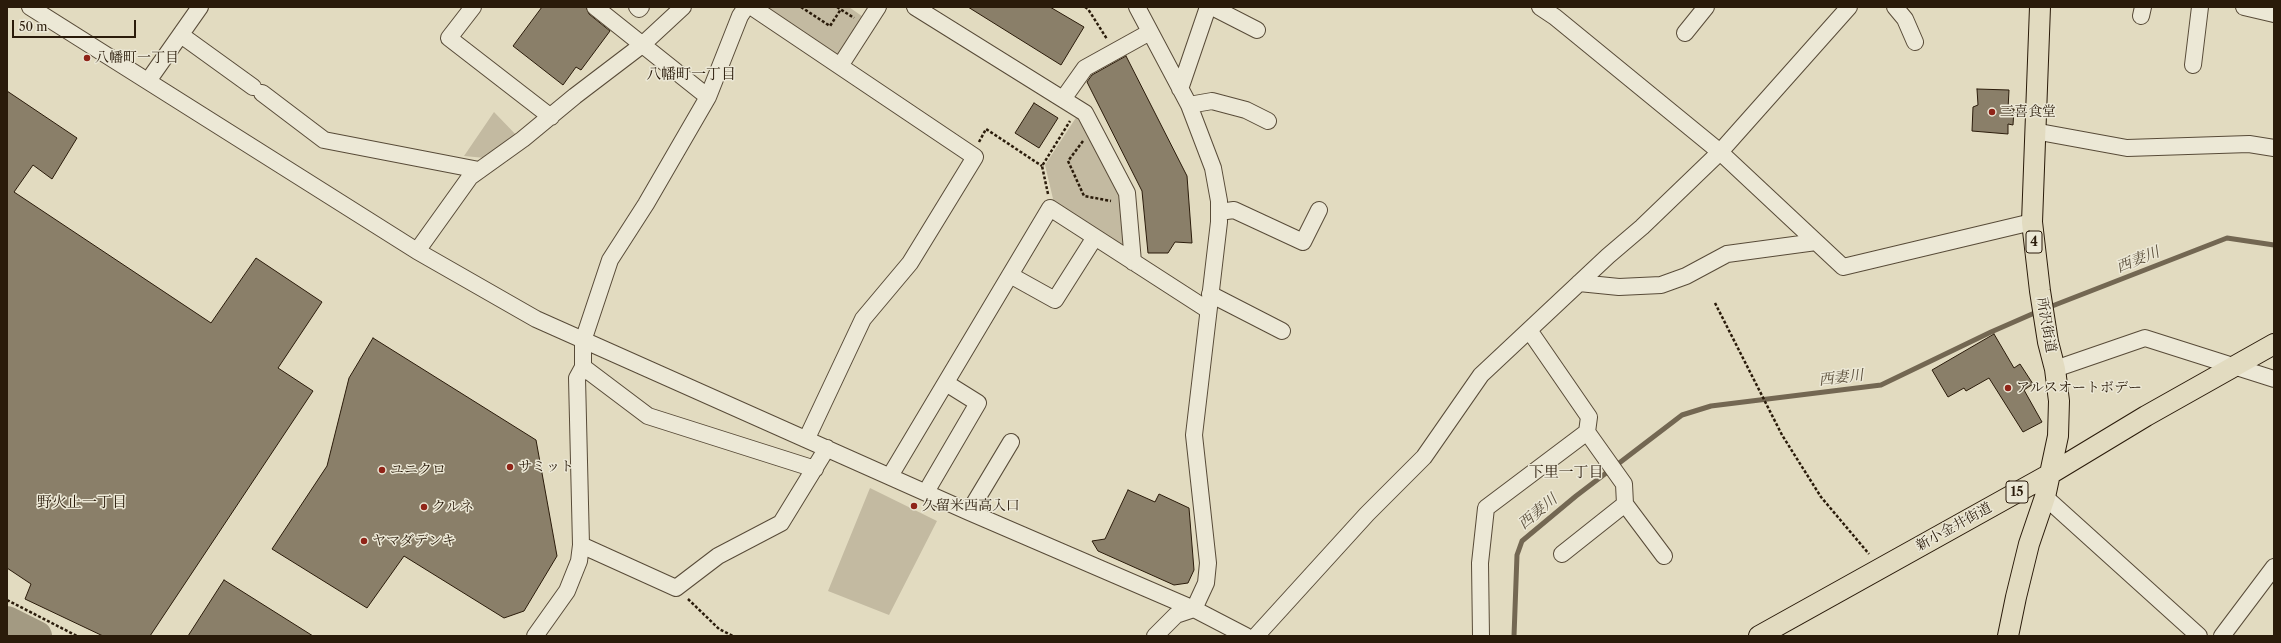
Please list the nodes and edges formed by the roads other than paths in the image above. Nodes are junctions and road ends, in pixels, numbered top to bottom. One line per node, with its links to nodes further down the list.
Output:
1 (30, 7): 31 (street)
2 (200, 7): 26 (street)
3 (473, 7): 36 (street)
4 (596, 7): 28 (street)
5 (637, 7): 6 (street)
6 (641, 7)
7 (683, 7): 28 (street)
8 (746, 7): 33 (street)
9 (752, 7): 30 (street)
10 (878, 7): 30 (street)
11 (915, 7): 34 (street)
12 (1137, 7): 24 (street)
13 (1208, 7): 32 (street)
14 (1212, 7): 23 (street)
15 (1540, 7): 40 (street)
16 (1706, 7): 25 (street)
17 (1895, 7): 27 (street)
18 (2040, 7): 38 (main road, 所沢街道 / 4)
19 (2200, 7): 29 (street)
20 (2244, 7): 22 (street)
21 (1845, 8): 40 (street)
22 (2274, 14)
23 (1257, 30)
24 (1150, 32): 32 (street); 34 (street)
25 (1685, 33)
26 (181, 35): 31 (street); 41 (street)
27 (1915, 42)
28 (642, 45): 33 (street); 36 (street)
29 (2193, 65)
30 (840, 66): 63 (street)
31 (148, 82): 47 (street)
32 (1180, 89): 35 (street)
33 (708, 97): 55 (street)
34 (1063, 99): 48 (street)
35 (1189, 105): 37 (street); 43 (street)
36 (551, 117): 41 (street)
37 (1268, 121)
38 (2034, 131): 39 (street); 44 (main road, 所沢街道 / 4)
39 (2274, 148)
40 (1720, 152): 46 (street); 50 (street)
41 (479, 170): 47 (street)
42 (1319, 210): 43 (street)
43 (1219, 212): 51 (street)
44 (2032, 222): 46 (street); 59 (main road, 所沢街道 / 4)
45 (1095, 237): 48 (street); 49 (street); 49 (street)
46 (1816, 242): 50 (street)
47 (417, 251): 55 (street)
48 (1133, 262): 52 (street)
49 (1010, 275): 61 (street)
50 (1579, 283): 53 (street)
51 (1210, 294): 52 (street); 54 (street)
52 (1208, 310): 77 (street)
53 (1529, 330): 62 (street); 81 (street)
54 (1282, 331)
55 (583, 341): 58 (street); 63 (street)
56 (2274, 344): 57 (main road, 新小金井街道 / 15)
57 (2234, 366): 59 (street); 60 (street); 67 (main road, 新小金井街道 / 15)
58 (583, 367): 66 (street); 73 (street)
59 (2055, 369): 67 (main road, 所沢街道 / 4)
60 (2274, 379)
61 (946, 383): 68 (street); 69 (street)
62 (1587, 432): 71 (street); 82 (street)
63 (807, 438): 65 (street)
64 (1010, 442): 72 (street)
65 (828, 448): 66 (street); 68 (street)
66 (814, 469): 73 (street)
67 (2050, 474): 70 (main road, 所沢街道 / 4); 83 (main road, 新小金井街道 / 15)
68 (890, 476): 69 (street)
69 (926, 492): 72 (street)
70 (2045, 497): 84 (main road, 所沢街道 / 4); 85 (street)
71 (1625, 504): 74 (street); 75 (street)
72 (969, 512): 77 (street)
73 (581, 545): 78 (street)
74 (1562, 554)
75 (1664, 556)
76 (2274, 567): 86 (street)
77 (1194, 610): 79 (street); 80 (street)
78 (535, 636)
79 (1155, 636)
80 (1246, 636)
81 (1256, 636)
82 (1481, 636)
83 (1758, 636)
84 (2008, 636)
85 (2199, 636)
86 (2222, 636)

